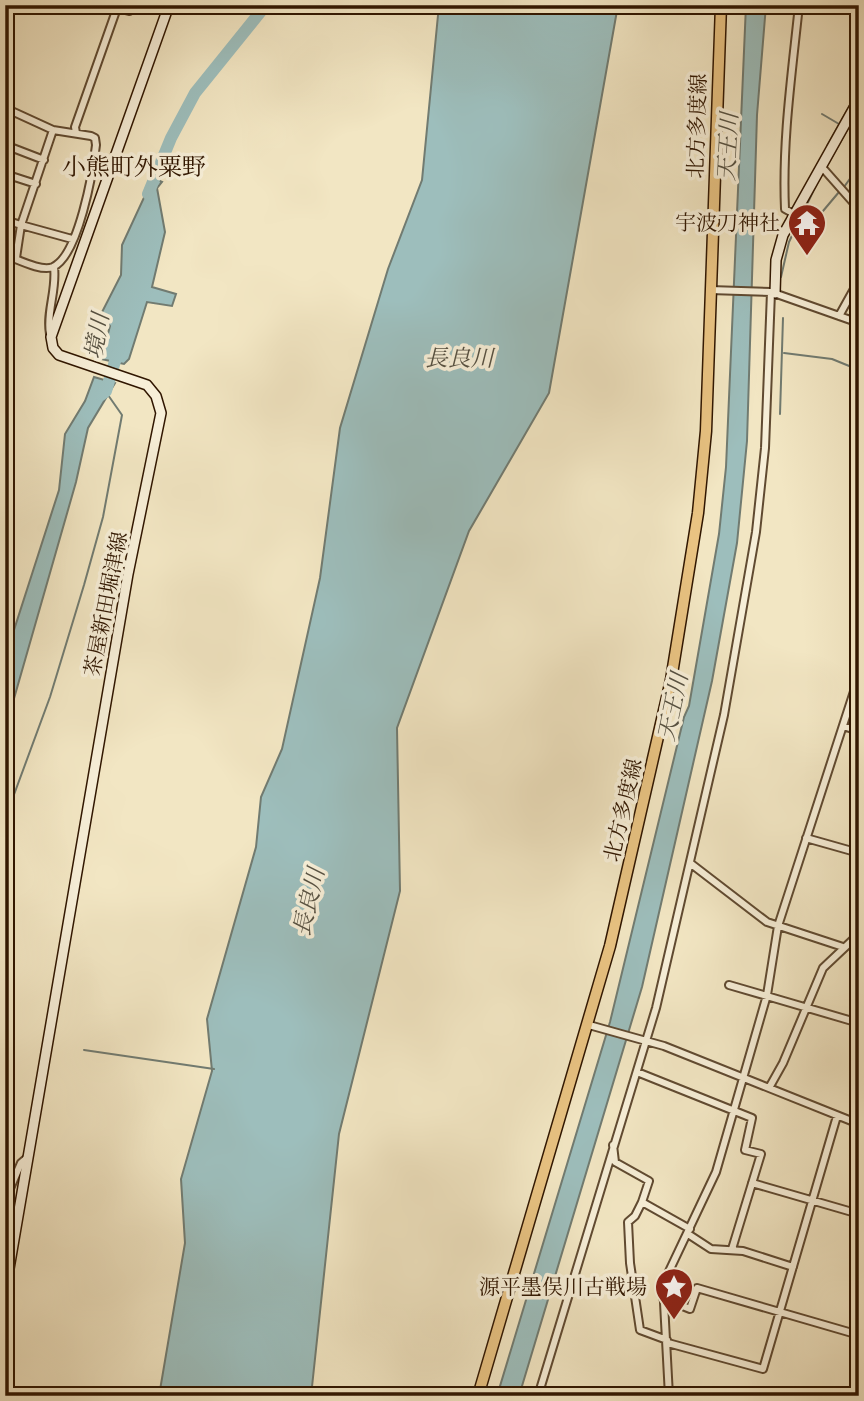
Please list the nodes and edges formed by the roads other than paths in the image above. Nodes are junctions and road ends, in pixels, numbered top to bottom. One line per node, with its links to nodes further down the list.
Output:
1 (104, 5): 6 (street)
2 (131, 5): 6 (street)
3 (169, 5): 31 (main road)
4 (721, 5): 27 (main road, 北方多度線)
5 (799, 5): 19 (street)
6 (117, 8): 12 (street)
7 (10, 55): 8 (street)
8 (5, 63)
9 (859, 99): 15 (main road)
10 (5, 108): 11 (street)
11 (53, 130): 12 (street); 14 (street)
12 (76, 133): 22 (street)
13 (5, 145): 14 (street)
14 (44, 160): 17 (street)
15 (821, 166): 18 (street); 19 (main road)
16 (5, 174): 17 (street)
17 (36, 184): 21 (street)
18 (859, 209)
19 (794, 214): 28 (main road)
20 (5, 220): 21 (street)
21 (21, 225): 22 (street); 24 (street)
22 (72, 239): 25 (street)
23 (5, 255): 24 (street)
24 (16, 258): 25 (street)
25 (54, 267): 31 (street)
26 (859, 280): 29 (street)
27 (710, 290): 28 (street); 45 (main road, 北方多度線)
28 (770, 292): 29 (street); 37 (street)
29 (839, 316): 30 (street)
30 (859, 323)
31 (51, 337): 54 (main road, 茶屋新田堀津線)
32 (859, 676): 33 (street)
33 (843, 726): 34 (street); 35 (street)
34 (859, 731)
35 (806, 838): 36 (street); 38 (street)
36 (859, 852)
37 (691, 863): 38 (street); 46 (street)
38 (778, 926): 40 (street); 42 (street)
39 (859, 934): 40 (street)
40 (844, 947): 43 (street)
41 (729, 985): 42 (street)
42 (767, 995): 43 (street); 48 (street)
43 (805, 1006): 44 (street); 49 (street)
44 (859, 1023)
45 (593, 1026): 46 (street); 68 (main road, 北方多度線)
46 (643, 1039): 47 (street); 48 (street)
47 (637, 1072): 50 (street); 53 (street)
48 (741, 1078): 49 (street); 50 (street)
49 (769, 1088): 51 (street)
50 (732, 1111): 55 (street); 60 (street)
51 (837, 1116): 52 (street); 57 (street)
52 (859, 1124)
53 (612, 1143): 58 (street); 69 (street)
54 (28, 1157): 56 (street); 63 (main road, 茶屋新田堀津線)
55 (752, 1183): 57 (street); 61 (street)
56 (5, 1200)
57 (814, 1201): 59 (street); 62 (street)
58 (642, 1202): 60 (street); 67 (street)
59 (859, 1214)
60 (689, 1232): 61 (street); 64 (street)
61 (732, 1249): 62 (street)
62 (793, 1267): 65 (street)
63 (5, 1292)
64 (663, 1298): 65 (street); 67 (street)
65 (779, 1312): 66 (street); 67 (street)
66 (859, 1335)
67 (667, 1341): 70 (street)
68 (478, 1396)
69 (538, 1396)
70 (669, 1396)

